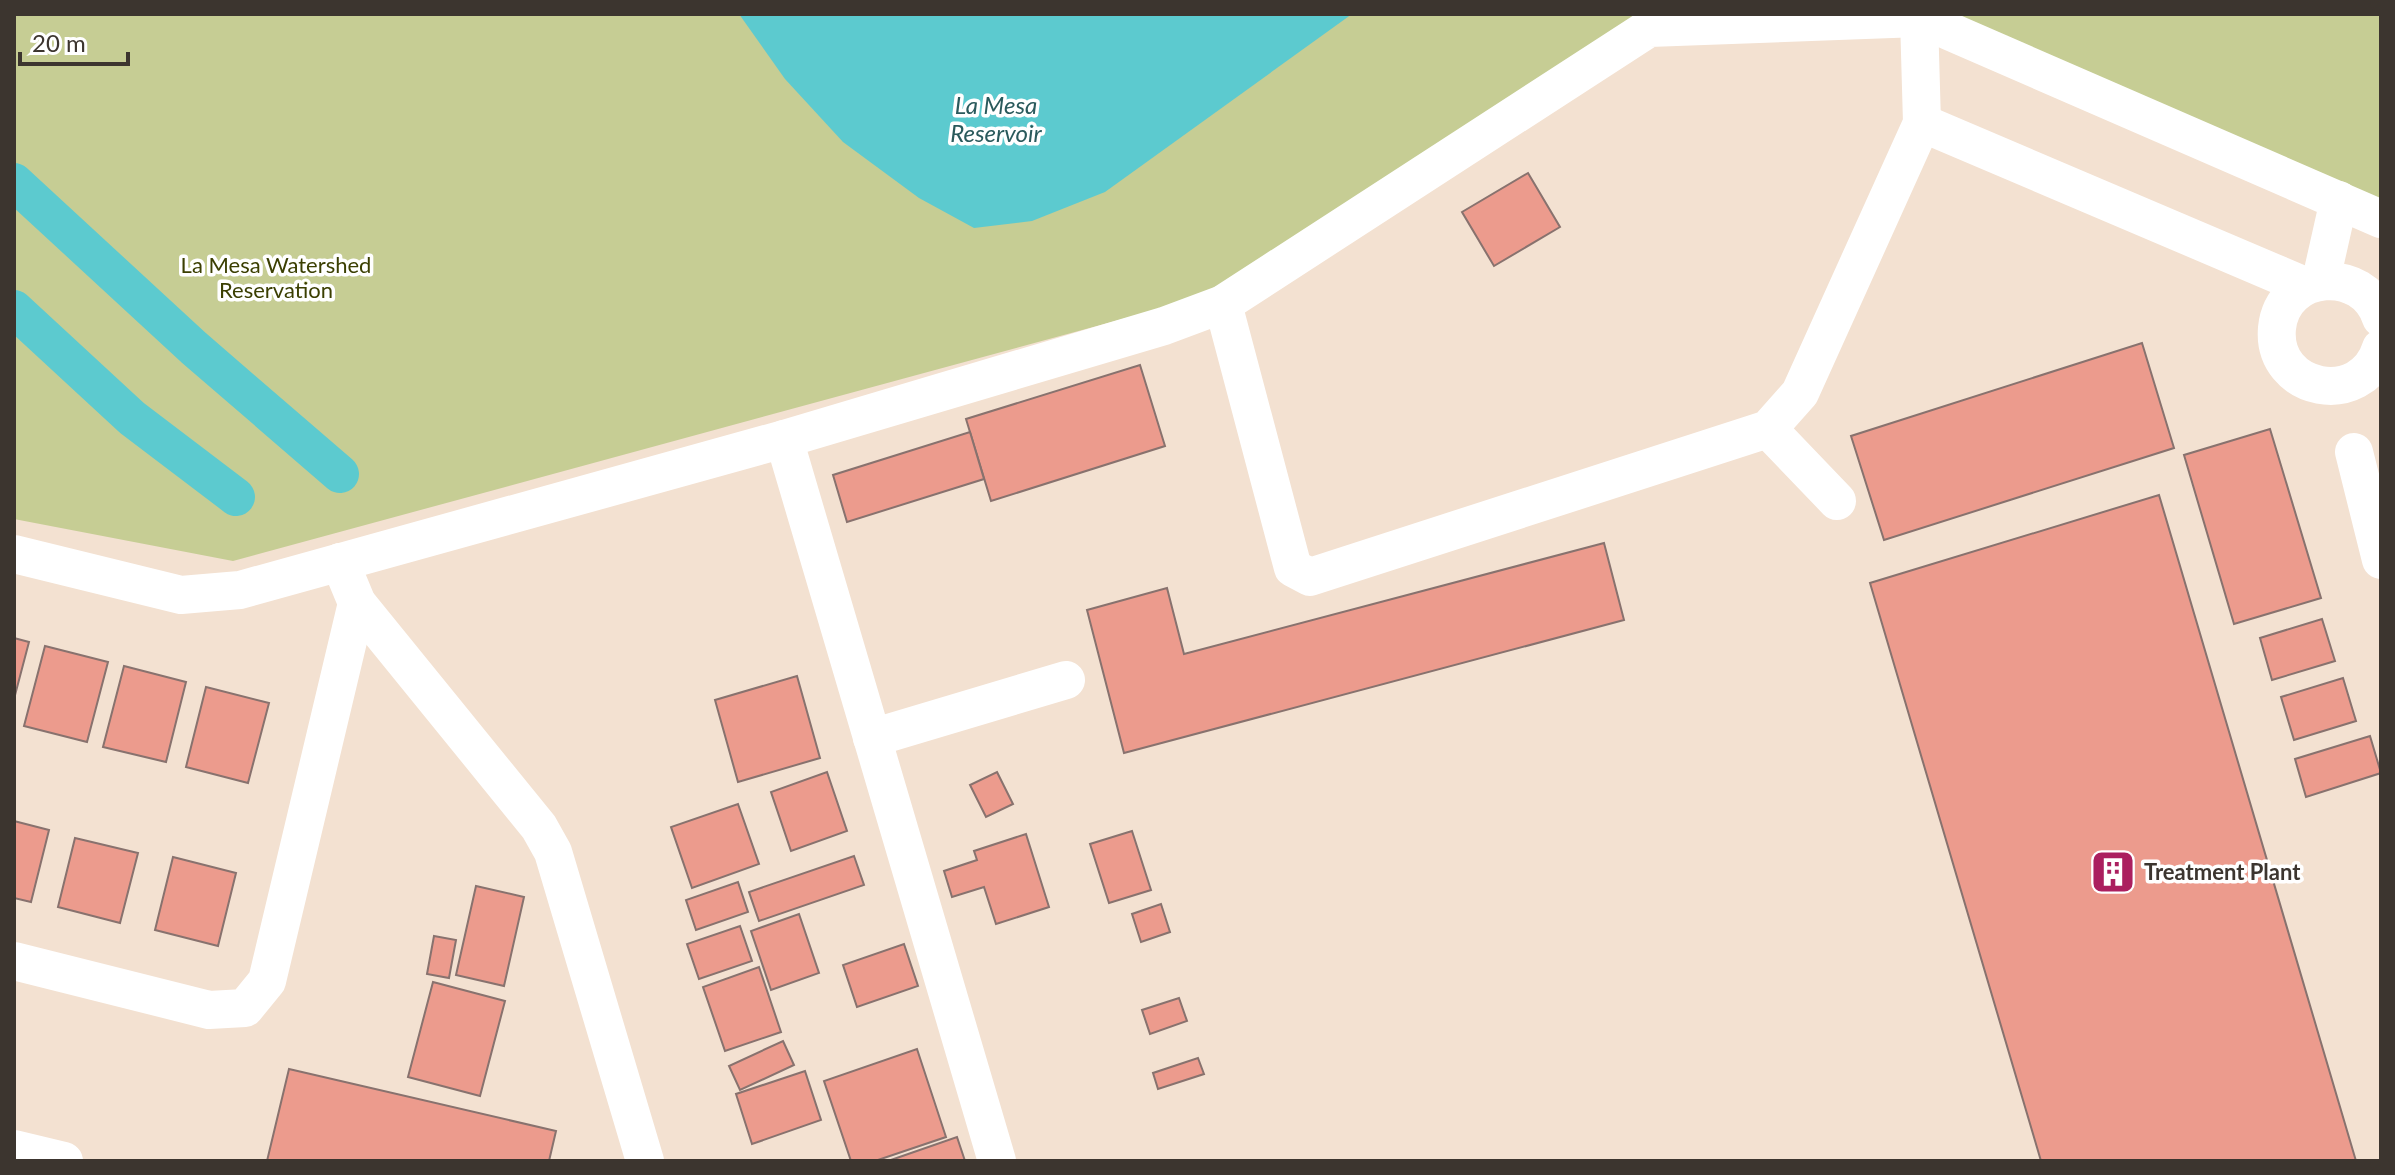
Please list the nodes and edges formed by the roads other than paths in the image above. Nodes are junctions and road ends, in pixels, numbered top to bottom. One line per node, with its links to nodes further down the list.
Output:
1 (1919, 18): 2 (street); 3 (street); 4 (street)
2 (1648, 21): 7 (street)
3 (1922, 123): 6 (street); 10 (street)
4 (2339, 200): 5 (street); 6 (street)
5 (2381, 219)
6 (2313, 283): 8 (street); 9 (street)
7 (1223, 304): 10 (street); 11 (street)
8 (2381, 318)
9 (2381, 348)
10 (1768, 429): 13 (street)
11 (784, 439): 16 (street); 19 (street)
12 (2354, 452): 15 (street)
13 (1837, 501)
14 (14, 554): 16 (street)
15 (2381, 560)
16 (340, 562): 17 (street)
17 (357, 603): 20 (street); 23 (street)
18 (1066, 680): 19 (street)
19 (872, 738): 24 (street)
20 (14, 961)
21 (14, 1149): 22 (street)
22 (64, 1161)
23 (645, 1161)
24 (997, 1161)

